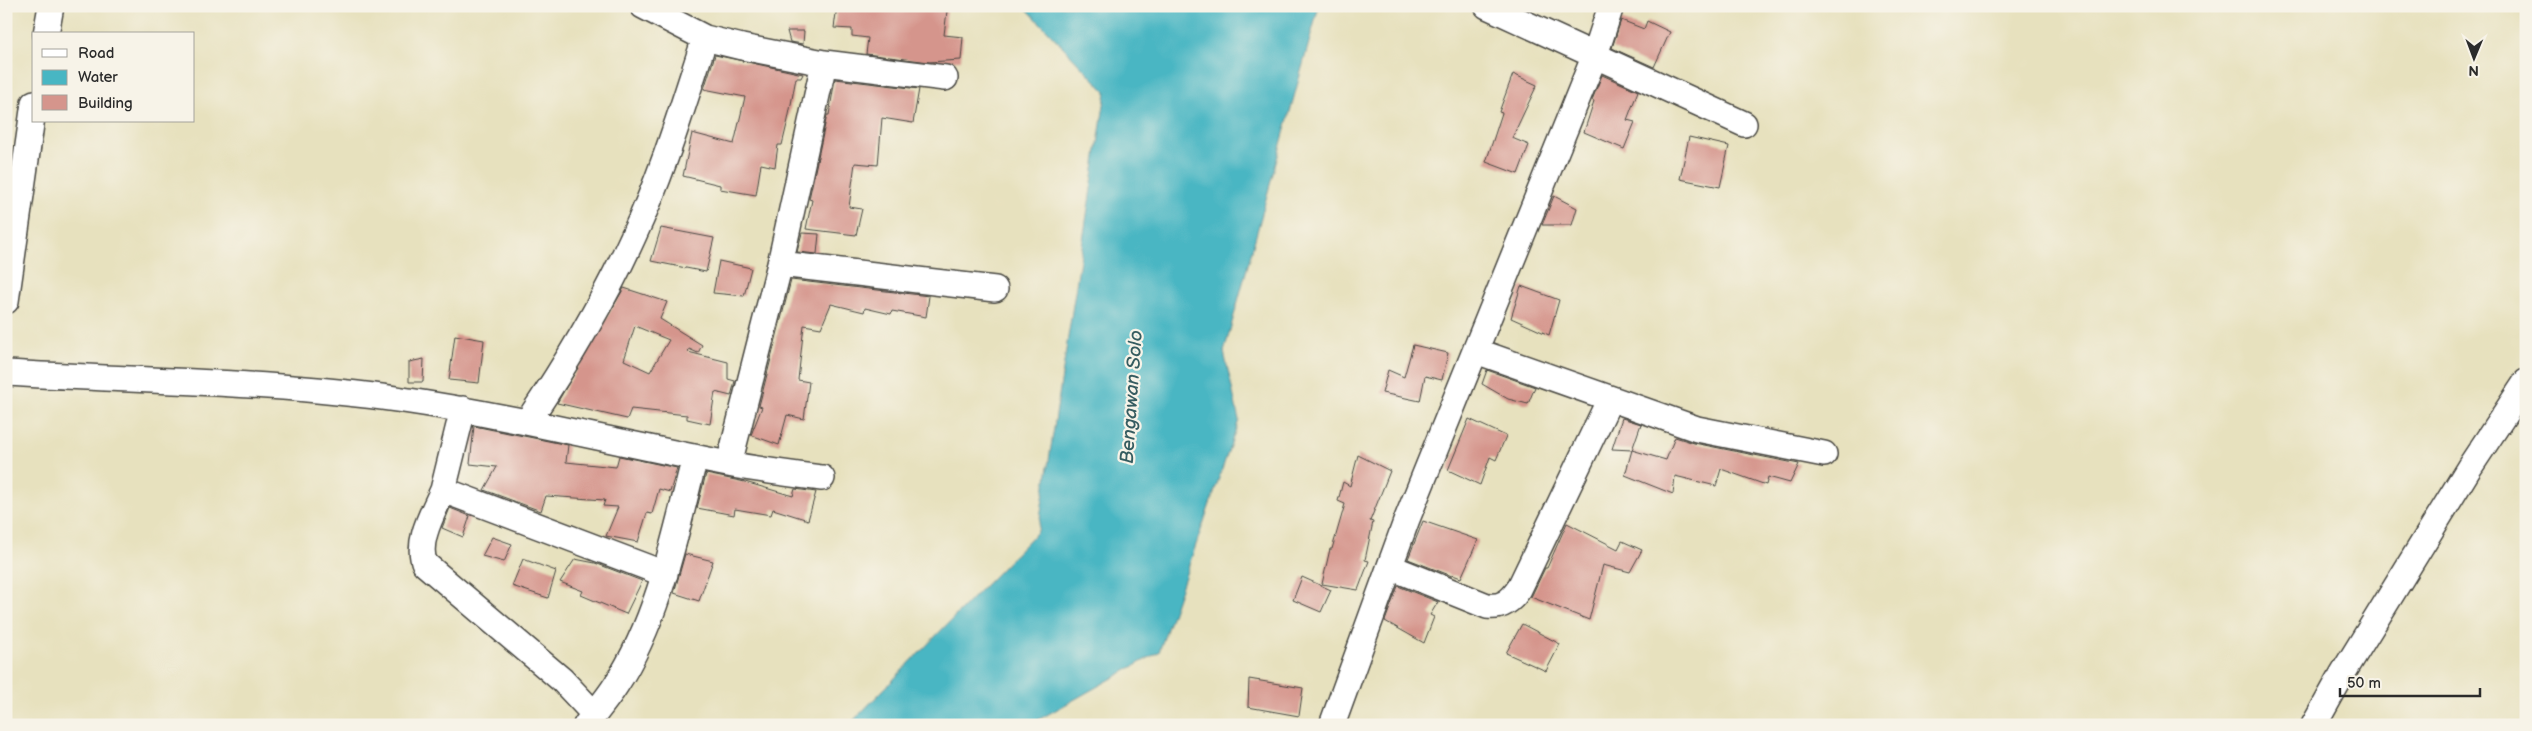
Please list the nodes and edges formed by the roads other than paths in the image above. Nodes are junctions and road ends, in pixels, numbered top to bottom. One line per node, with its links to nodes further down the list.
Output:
1 (51, 6): 5 (street)
2 (643, 6): 6 (street)
3 (1488, 6): 7 (street)
4 (1612, 6): 7 (street)
5 (46, 32)
6 (705, 38): 8 (street); 20 (street)
7 (1595, 54): 11 (street); 15 (street)
8 (824, 63): 9 (street); 12 (street)
9 (945, 78)
10 (32, 117): 14 (street)
11 (1744, 124)
12 (780, 264): 13 (street); 23 (street)
13 (995, 289)
14 (6, 301)
15 (1476, 351): 18 (street); 26 (street)
16 (6, 373): 19 (street)
17 (2526, 382): 29 (street)
18 (1610, 399): 21 (street); 26 (street)
19 (463, 409): 20 (street); 25 (street)
20 (528, 421): 22 (street)
21 (1824, 454)
22 (695, 457): 23 (street); 27 (street)
23 (729, 464): 24 (street)
24 (822, 478)
25 (443, 490): 27 (street); 28 (street)
26 (1390, 567): 30 (street)
27 (665, 574): 28 (street)
28 (590, 719)
29 (2316, 721)
30 (1332, 725)

